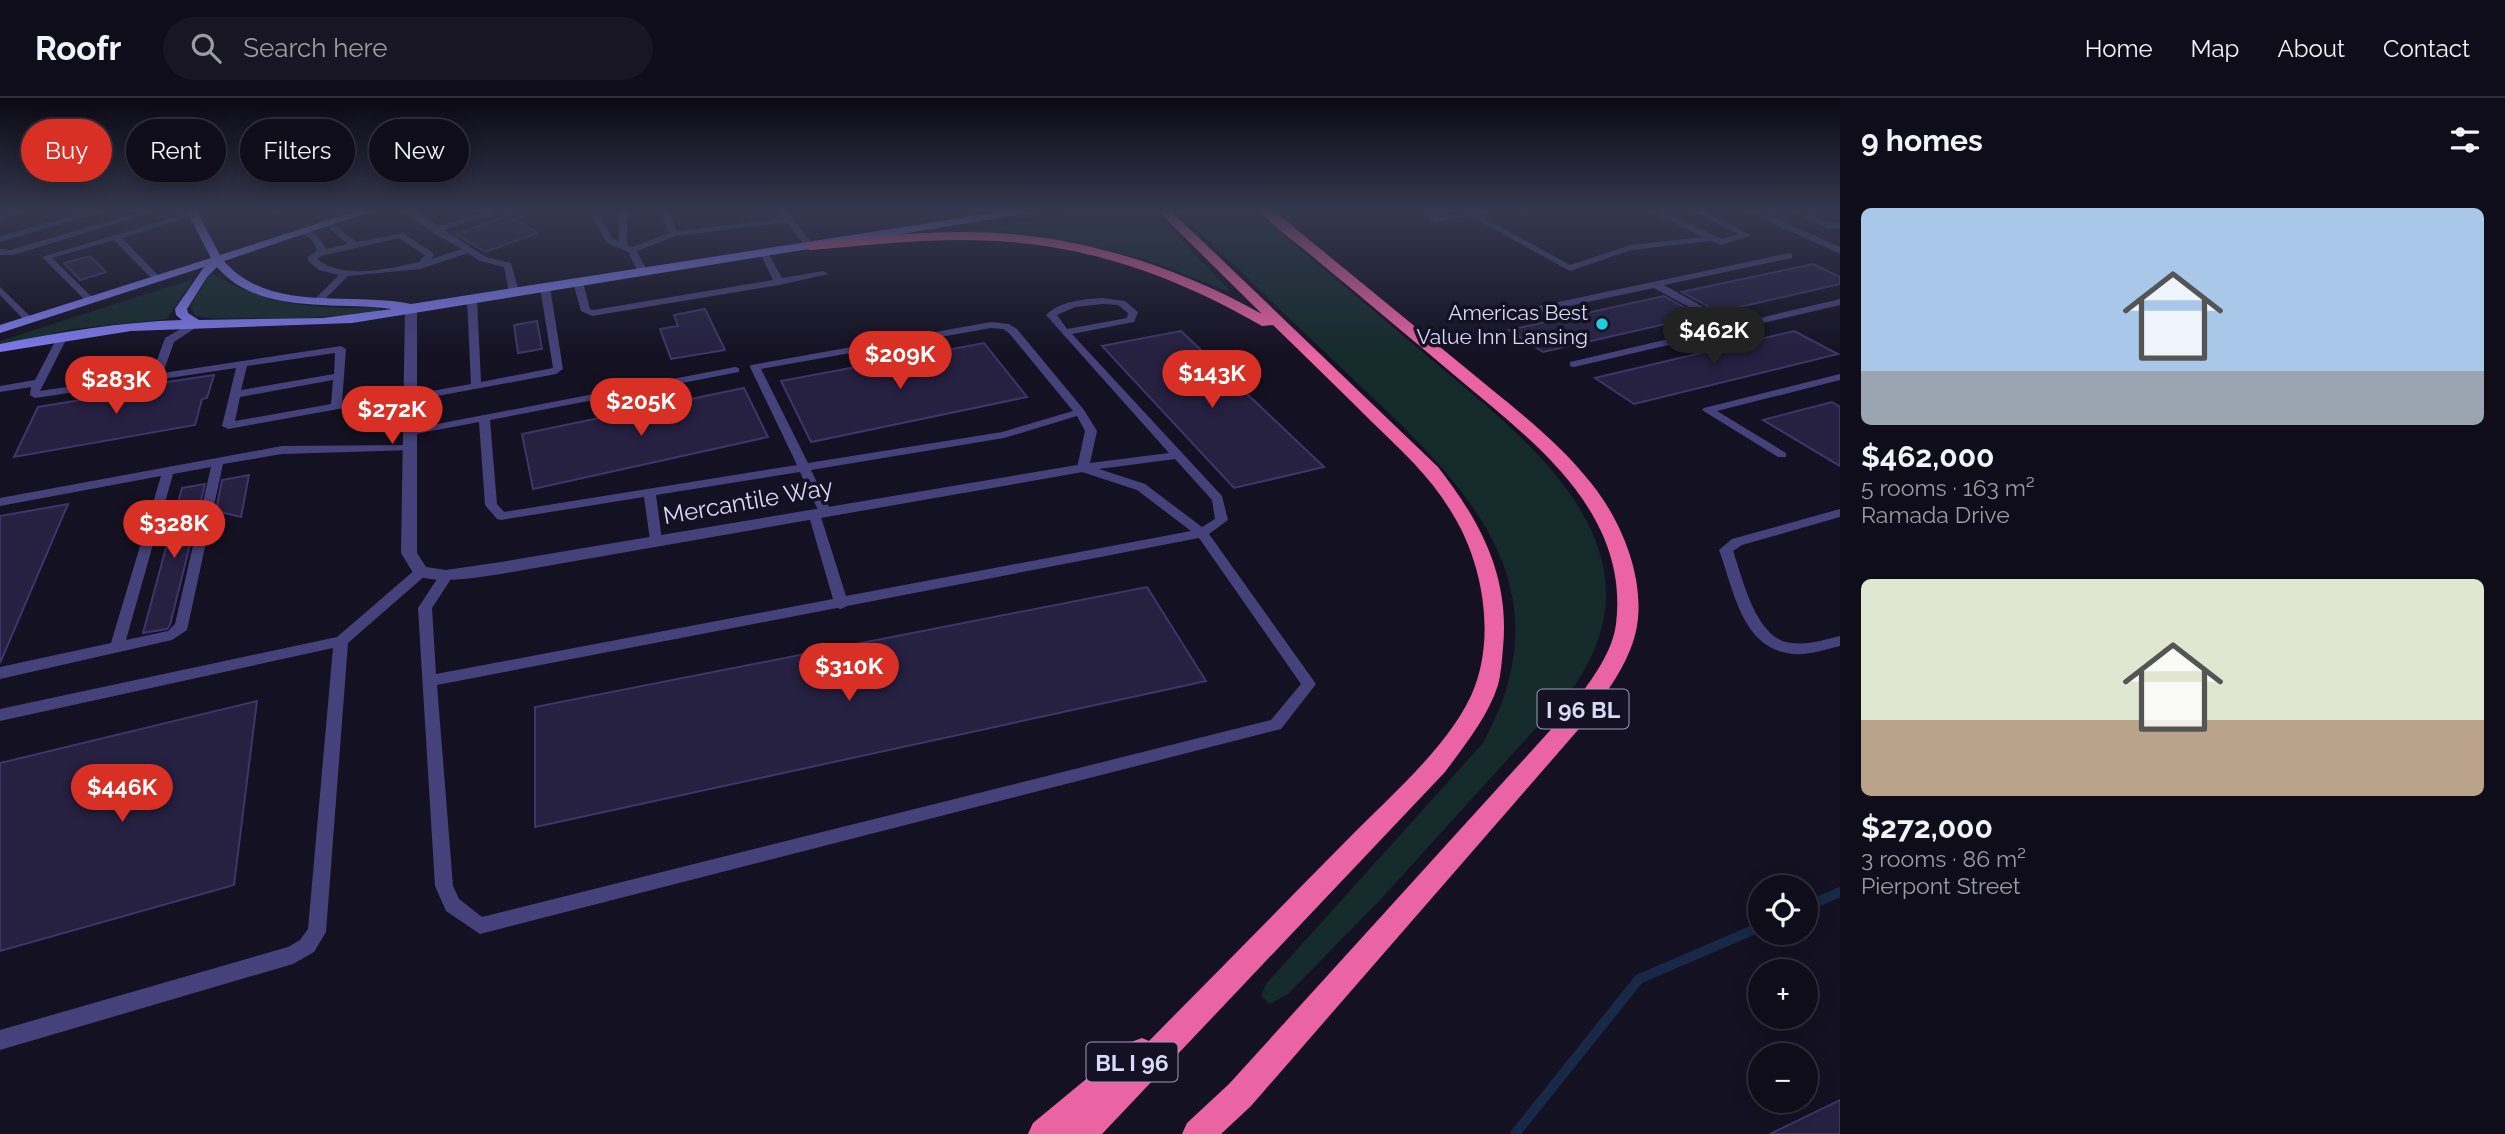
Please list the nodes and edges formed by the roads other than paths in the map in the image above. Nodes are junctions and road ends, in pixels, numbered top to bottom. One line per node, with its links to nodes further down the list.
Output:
1 (47, 258): 29 (lane)
2 (137, 258): 21 (lane)
3 (312, 258): 19 (lane)
4 (427, 258): 17 (lane)
5 (443, 258): 17 (lane)
6 (482, 258): 27 (lane)
7 (634, 258): 18 (lane)
8 (730, 258): 18 (main road)
9 (767, 258): 23 (lane)
10 (1127, 258): 40 (highway)
11 (1213, 258): 40 (highway)
12 (1323, 258): 81 (highway, I 96 BL)
13 (1552, 258): 14 (lane)
14 (1594, 258)
15 (1778, 258): 24 (lane)
16 (218, 259): 21 (main road); 30 (main road); 35 (main road)
17 (420, 266): 19 (lane)
18 (643, 272): 22 (main road)
19 (346, 273): 30 (lane)
20 (823, 274): 23 (lane)
21 (157, 279): 29 (main road)
22 (578, 282): 23 (lane); 25 (main road)
23 (779, 282)
24 (1654, 285): 33 (lane); 36 (lane)
25 (545, 287): 27 (main road); 49 (lane)
26 (0, 290): 34 (lane)
27 (514, 292): 28 (main road)
28 (472, 299): 32 (main road); 49 (lane)
29 (90, 300): 34 (main road)
30 (318, 301): 32 (main road)
31 (1840, 302): 36 (lane)
32 (411, 308): 35 (main road); 52 (street)
33 (1506, 316)
34 (29, 320): 37 (main road)
35 (196, 323): 39 (main road); 46 (lane)
36 (1733, 327): 43 (lane)
37 (0, 329)
38 (1065, 332): 38 (lane); 58 (lane)
39 (63, 336): 41 (main road); 48 (lane)
40 (1301, 343): 79 (highway)
41 (0, 348)
42 (242, 364): 45 (lane); 46 (lane); 51 (lane)
43 (1574, 364)
44 (734, 370): 55 (lane)
45 (338, 376): 51 (lane); 53 (lane)
46 (156, 377): 48 (lane)
47 (1840, 377): 59 (lane)
48 (38, 383): 50 (lane)
49 (476, 386): 52 (lane)
50 (0, 389)
51 (234, 395): 53 (lane)
52 (410, 396): 53 (lane); 56 (street)
53 (336, 407)
54 (1080, 412): 61 (lane); 61 (lane); 62 (lane)
55 (484, 418): 56 (lane); 64 (lane)
56 (410, 432): 57 (street)
57 (410, 448): 60 (lane); 70 (street)
58 (1178, 455): 62 (lane); 68 (lane)
59 (1782, 455)
60 (218, 461): 63 (lane); 75 (lane)
61 (804, 468): 64 (lane); 66 (lane)
62 (1083, 468): 66 (street, Mercantile Way); 68 (lane)
63 (168, 471): 65 (lane); 75 (lane)
64 (650, 494): 69 (lane)
65 (0, 502)
66 (819, 512): 69 (street, Mercantile Way); 72 (lane)
67 (1840, 513): 73 (lane)
68 (1202, 533): 72 (lane); 77 (lane)
69 (656, 540): 71 (street, Mercantile Way)
70 (421, 572): 71 (street, Mercantile Way); 74 (lane)
71 (446, 576): 77 (lane)
72 (841, 604): 77 (lane)
73 (1840, 641)
74 (341, 642): 78 (lane); 80 (lane)
75 (117, 647): 76 (lane)
76 (0, 673)
77 (429, 681)
78 (0, 715)
79 (1219, 989): 82 (highway, BL I 96); 83 (highway)
80 (0, 1040)
81 (1240, 1095): 84 (highway, I 96 BL); 85 (highway, I 96 BL)
82 (1044, 1134)
83 (1080, 1134)
84 (1198, 1134)
85 (1216, 1134)

